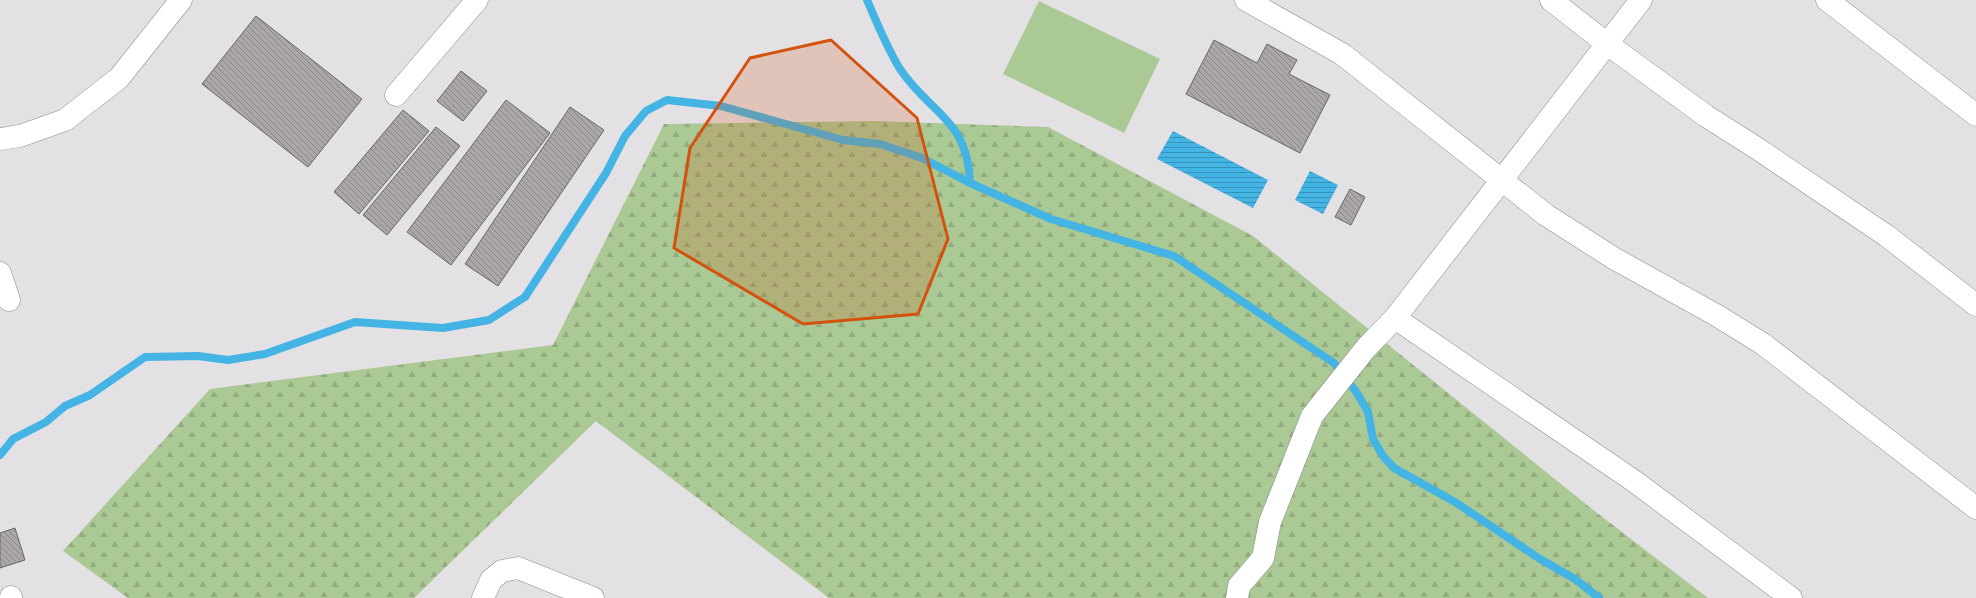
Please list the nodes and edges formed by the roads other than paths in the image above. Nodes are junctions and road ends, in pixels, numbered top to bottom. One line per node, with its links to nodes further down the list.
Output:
1 (181, 0): 10 (street)
2 (477, 0): 8 (street)
3 (1246, 0): 11 (street)
4 (1551, 0): 7 (street)
5 (1641, 0): 7 (street)
6 (1827, 0): 9 (street)
7 (1606, 43): 11 (street); 14 (street)
8 (396, 95)
9 (1976, 115)
10 (0, 139)
11 (1500, 180): 15 (street); 16 (street)
12 (0, 273): 13 (street)
13 (8, 300)
14 (1976, 304)
15 (1395, 318): 19 (street); 20 (street)
16 (1976, 508)
17 (483, 598): 18 (street)
18 (593, 598)
19 (1237, 598)
20 (1791, 598)

